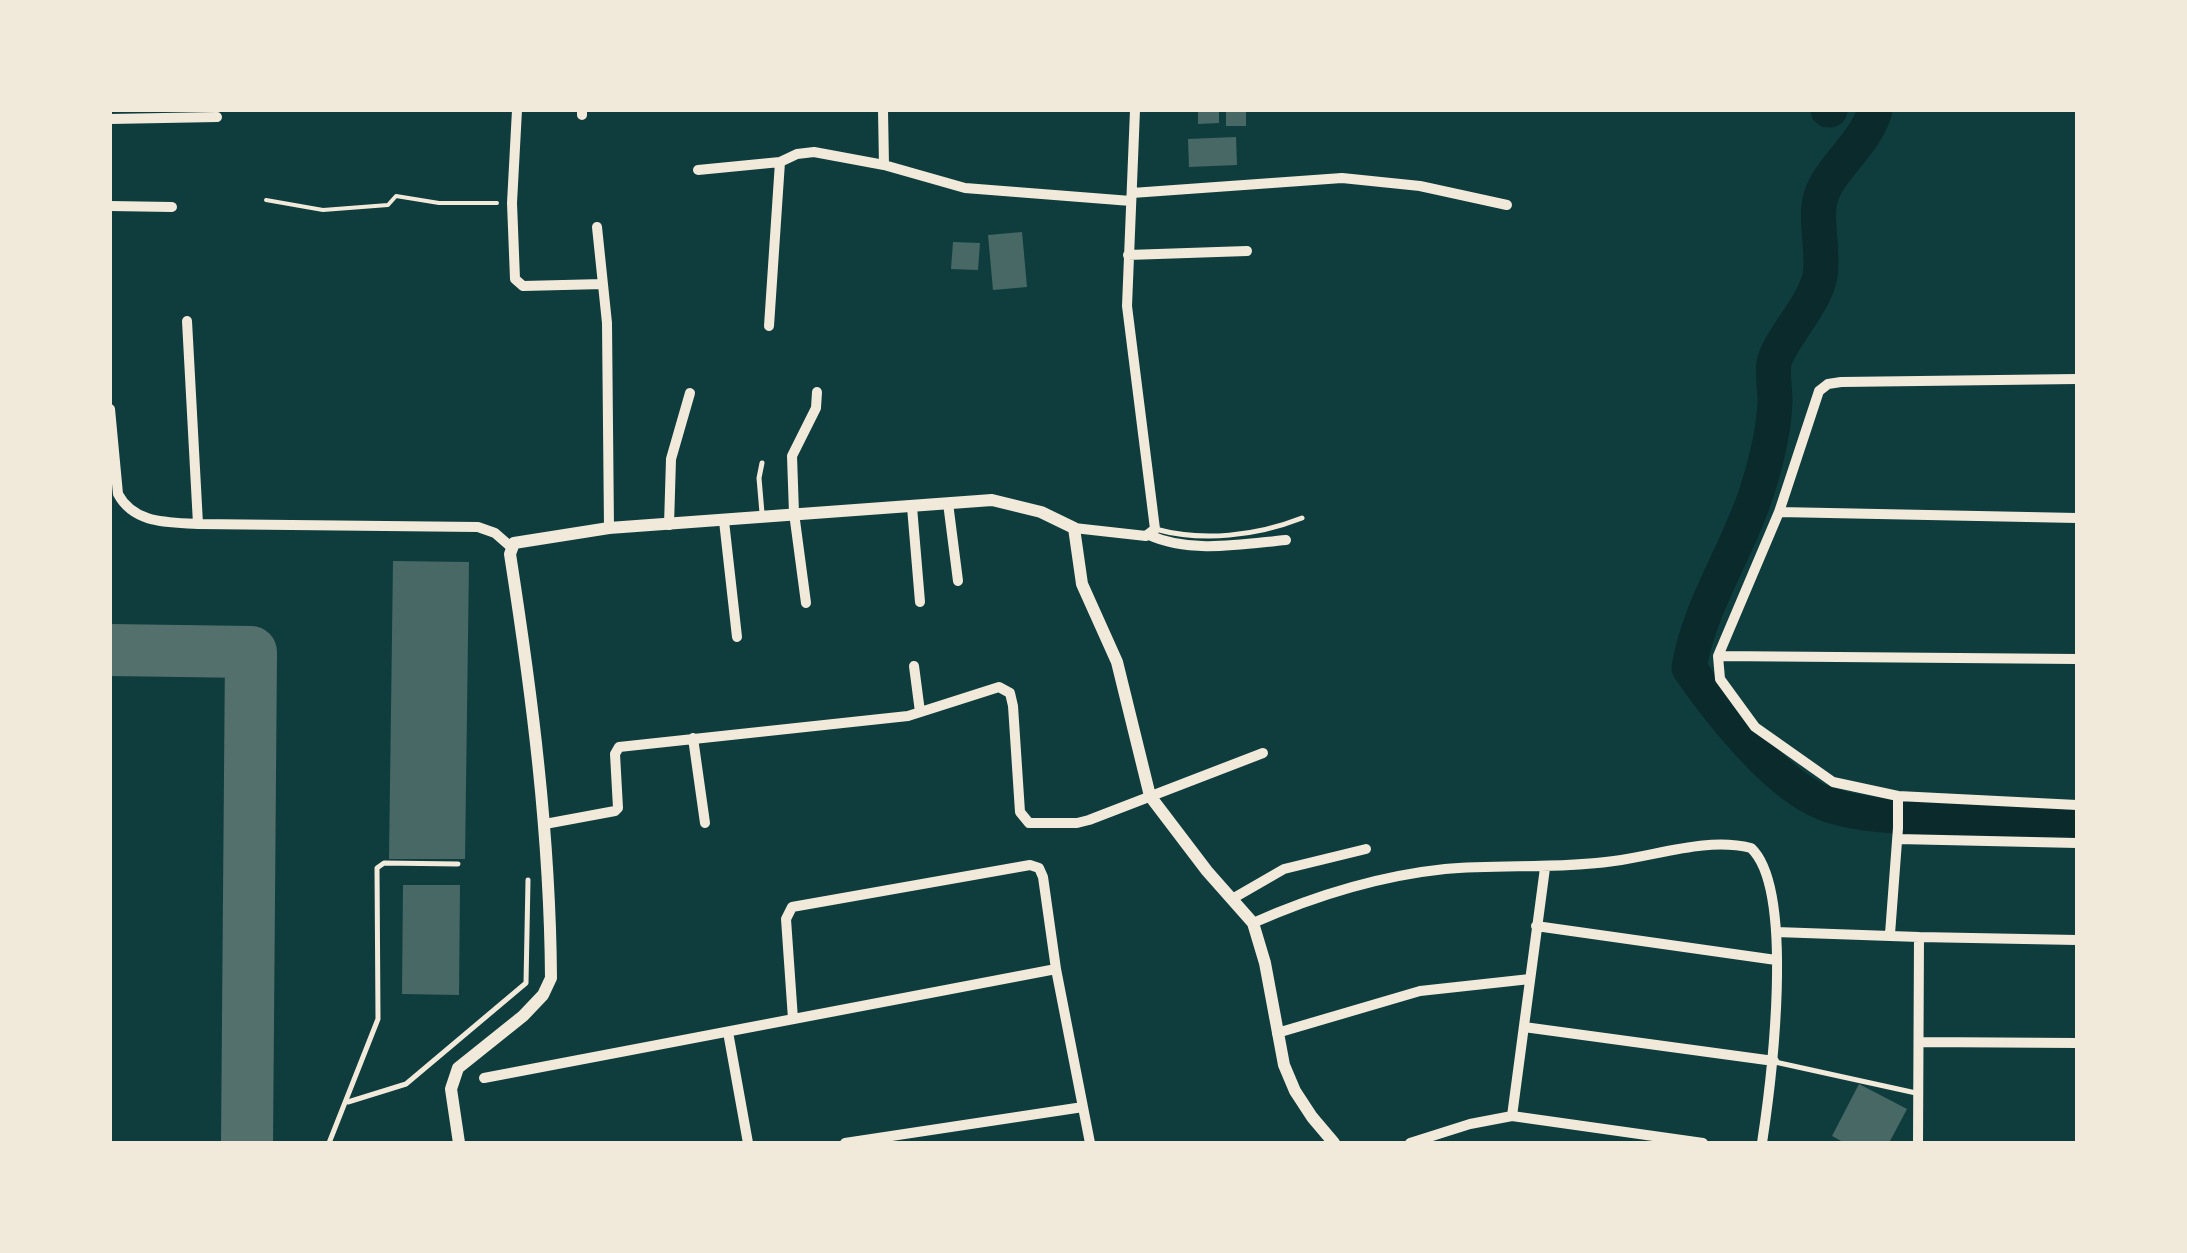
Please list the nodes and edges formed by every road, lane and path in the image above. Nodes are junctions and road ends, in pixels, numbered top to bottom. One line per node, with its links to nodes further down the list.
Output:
1 (517, 110): 11 (street)
2 (882, 110): 7 (street)
3 (1134, 110): 9 (street)
4 (217, 117): 5 (street)
5 (110, 120)
6 (780, 162): 7 (street); 8 (street); 20 (street)
7 (884, 166): 9 (street)
8 (698, 170)
9 (1132, 197): 12 (street); 17 (street)
10 (266, 200): 11 (path)
11 (512, 203): 18 (street)
12 (1506, 204)
13 (110, 206): 14 (street)
14 (172, 206)
15 (597, 227): 18 (street)
16 (1247, 251): 17 (street)
17 (1128, 255): 38 (street)
18 (603, 284): 36 (street)
19 (187, 321): 34 (street)
20 (769, 326)
21 (2077, 380): 28 (street)
22 (690, 392): 35 (street)
23 (817, 392): 29 (street)
24 (110, 408): 34 (street)
25 (762, 462): 30 (lane)
26 (948, 503): 27 (street); 37 (street); 41 (street)
27 (912, 507): 29 (street); 42 (street)
28 (1778, 512): 32 (street); 45 (street)
29 (794, 513): 30 (street); 43 (street)
30 (762, 516): 33 (street)
31 (1302, 518): 38 (lane)
32 (2077, 518)
33 (724, 522): 35 (street); 44 (street)
34 (198, 524): 40 (street)
35 (670, 525): 36 (street)
36 (609, 528): 40 (street)
37 (1074, 528): 38 (street); 51 (street)
38 (1152, 532): 39 (street)
39 (1286, 540)
40 (511, 547): 55 (street)
41 (958, 581)
42 (920, 602)
43 (806, 603)
44 (737, 637)
45 (1718, 656): 46 (street); 52 (street)
46 (2077, 660)
47 (914, 666): 48 (street)
48 (920, 712): 49 (street); 51 (street)
49 (693, 738): 54 (street); 55 (street)
50 (1263, 753): 51 (street)
51 (1150, 796): 62 (street)
52 (1898, 799): 53 (street); 56 (street)
53 (2077, 805)
54 (706, 823)
55 (545, 824): 85 (street)
56 (1898, 834): 57 (street); 66 (street)
57 (2077, 842)
58 (1366, 849): 62 (street)
59 (458, 864): 81 (lane)
60 (1544, 868): 63 (street); 64 (street); 65 (street)
61 (528, 880): 81 (lane)
62 (1232, 900): 63 (street)
63 (1253, 923): 75 (street)
64 (1536, 926): 69 (street); 71 (street)
65 (1776, 932): 66 (street); 69 (street)
66 (1890, 934): 67 (street)
67 (1919, 936): 68 (street); 76 (street)
68 (2077, 940)
69 (1776, 960): 78 (street)
70 (1056, 970): 72 (street); 72 (street); 82 (street)
71 (1530, 978): 73 (street); 75 (street)
72 (794, 1020): 74 (street)
73 (1524, 1027): 78 (street); 83 (street)
74 (728, 1032): 79 (street); 86 (street)
75 (1277, 1032): 89 (street)
76 (1920, 1042): 77 (street); 80 (street)
77 (2077, 1044)
78 (1774, 1062): 80 (lane); 92 (street)
79 (484, 1078)
80 (1919, 1094): 93 (street)
81 (348, 1102): 84 (lane)
82 (1083, 1107): 87 (street); 88 (street)
83 (1512, 1116): 90 (street); 91 (street)
84 (329, 1143)
85 (459, 1143)
86 (748, 1143)
87 (845, 1143)
88 (1090, 1143)
89 (1334, 1143)
90 (1410, 1143)
91 (1704, 1143)
92 (1762, 1143)
93 (1918, 1143)

